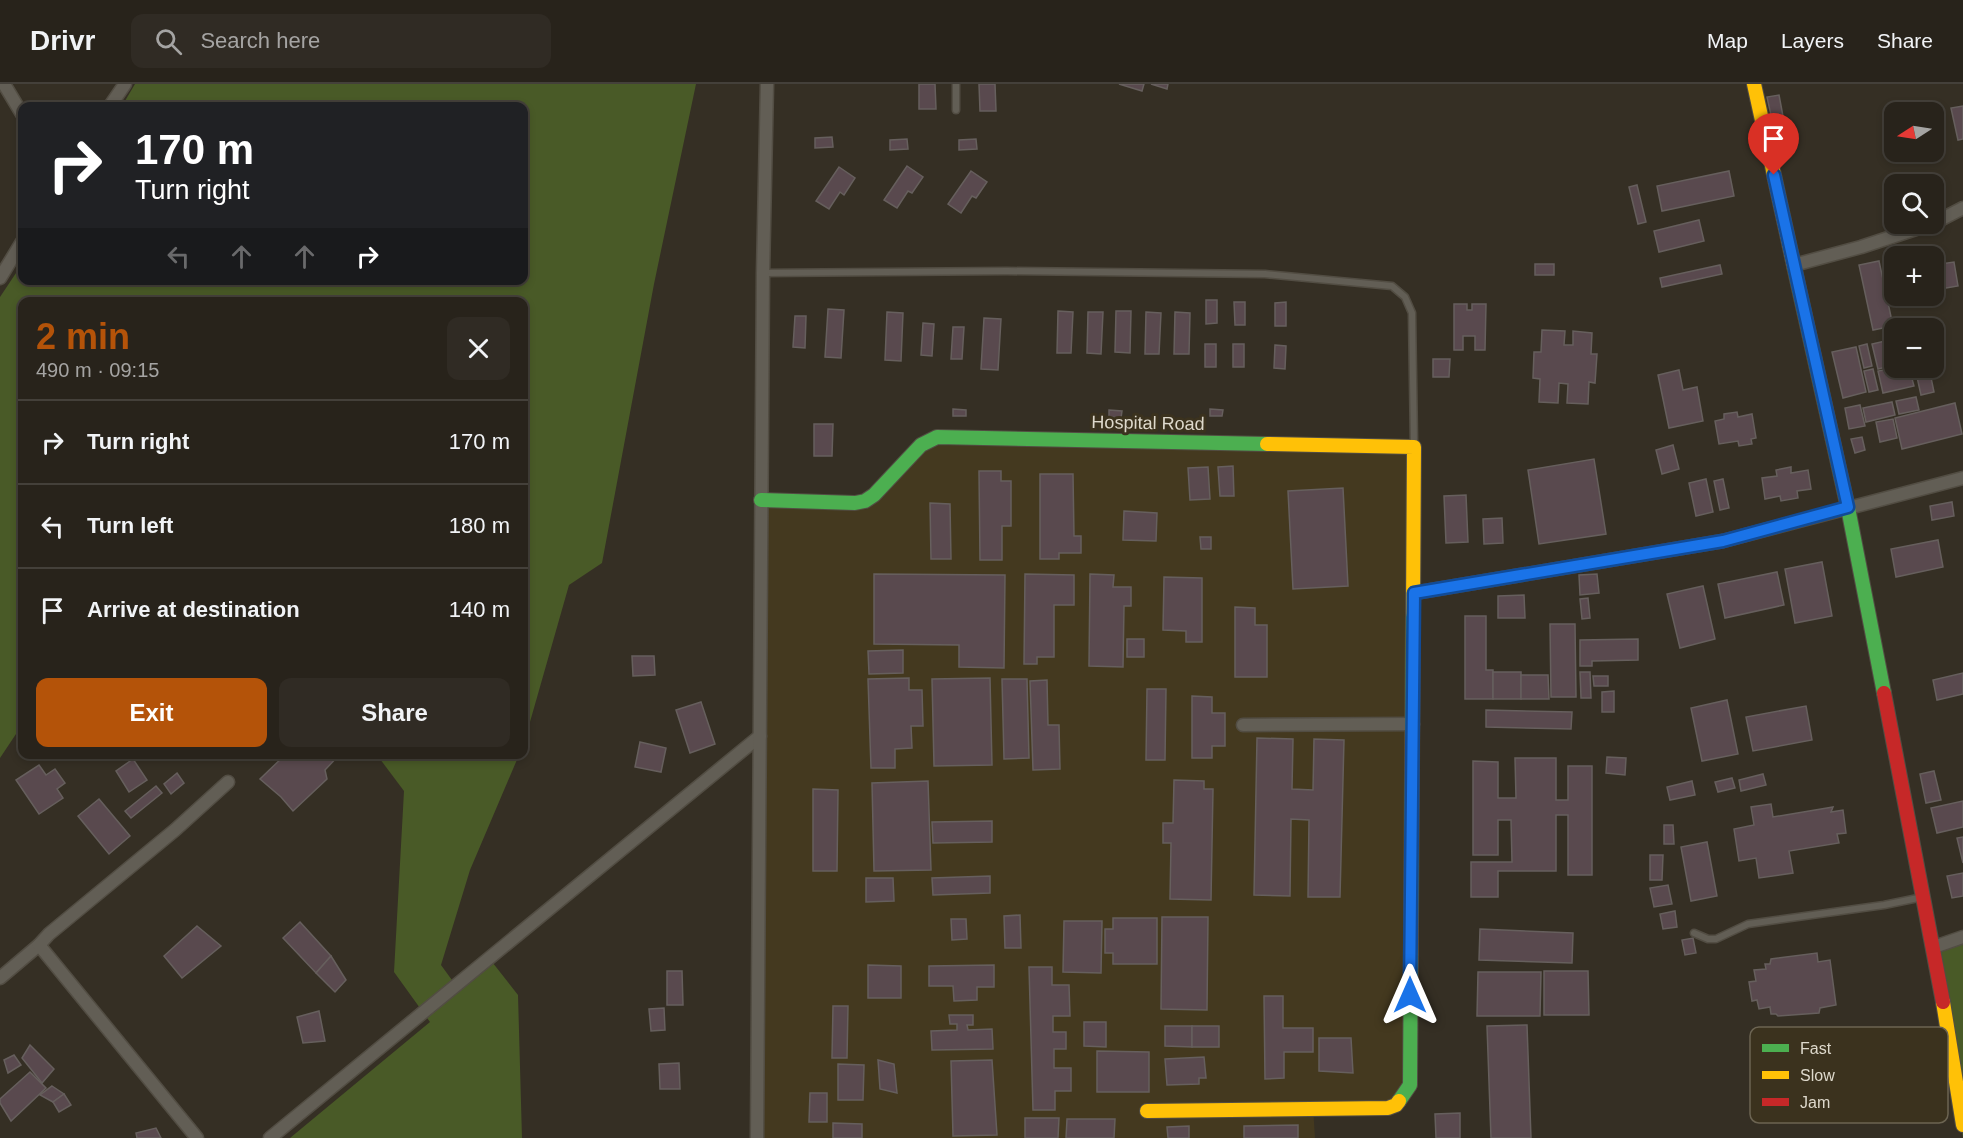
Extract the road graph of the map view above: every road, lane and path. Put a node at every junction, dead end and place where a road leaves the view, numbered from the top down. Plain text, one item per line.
1 (4, 84) edge
2 (125, 84) edge
3 (767, 84) edge
4 (956, 84) edge
5 (1754, 84) edge
6 (113, 102) edge
7 (18, 107) edge
8 (956, 110) dead end
9 (1963, 208) edge
10 (1944, 217) edge
11 (1899, 234) edge
12 (18, 249) edge
13 (1794, 265) junction
14 (764, 273) junction
15 (0, 278) edge
16 (1414, 447) junction
17 (1963, 478) edge
18 (761, 500) junction
19 (1848, 507) junction
20 (1414, 593) junction
21 (1413, 724) junction
22 (1243, 725) dead end
23 (760, 736) junction
24 (228, 782) dead end
25 (1923, 897) junction
26 (1694, 933) dead end
27 (1963, 937) edge
28 (39, 945) junction
29 (1934, 947) junction
30 (0, 978) edge
31 (1947, 1027) edge
32 (1948, 1033) edge
33 (1147, 1111) dead end
34 (1963, 1125) edge
35 (197, 1138) edge
36 (270, 1138) edge
37 (757, 1138) edge

1 - 7 street
2 - 6 street
3 - 14 street
4 - 8 lane
5 - 13 street
9 - 10 street
11 - 13 street
12 - 15 street
13 - 19 street
14 - 16 lane
14 - 18 street
16 - 18 street, Hospital Road
16 - 20 street
17 - 19 street
18 - 23 street
19 - 20 street
19 - 25 street
20 - 21 street
21 - 22 street
21 - 33 street
23 - 36 street
23 - 37 street
24 - 28 street
25 - 26 lane
25 - 29 street
27 - 29 street
28 - 30 street
28 - 35 street
29 - 31 street
32 - 34 street

